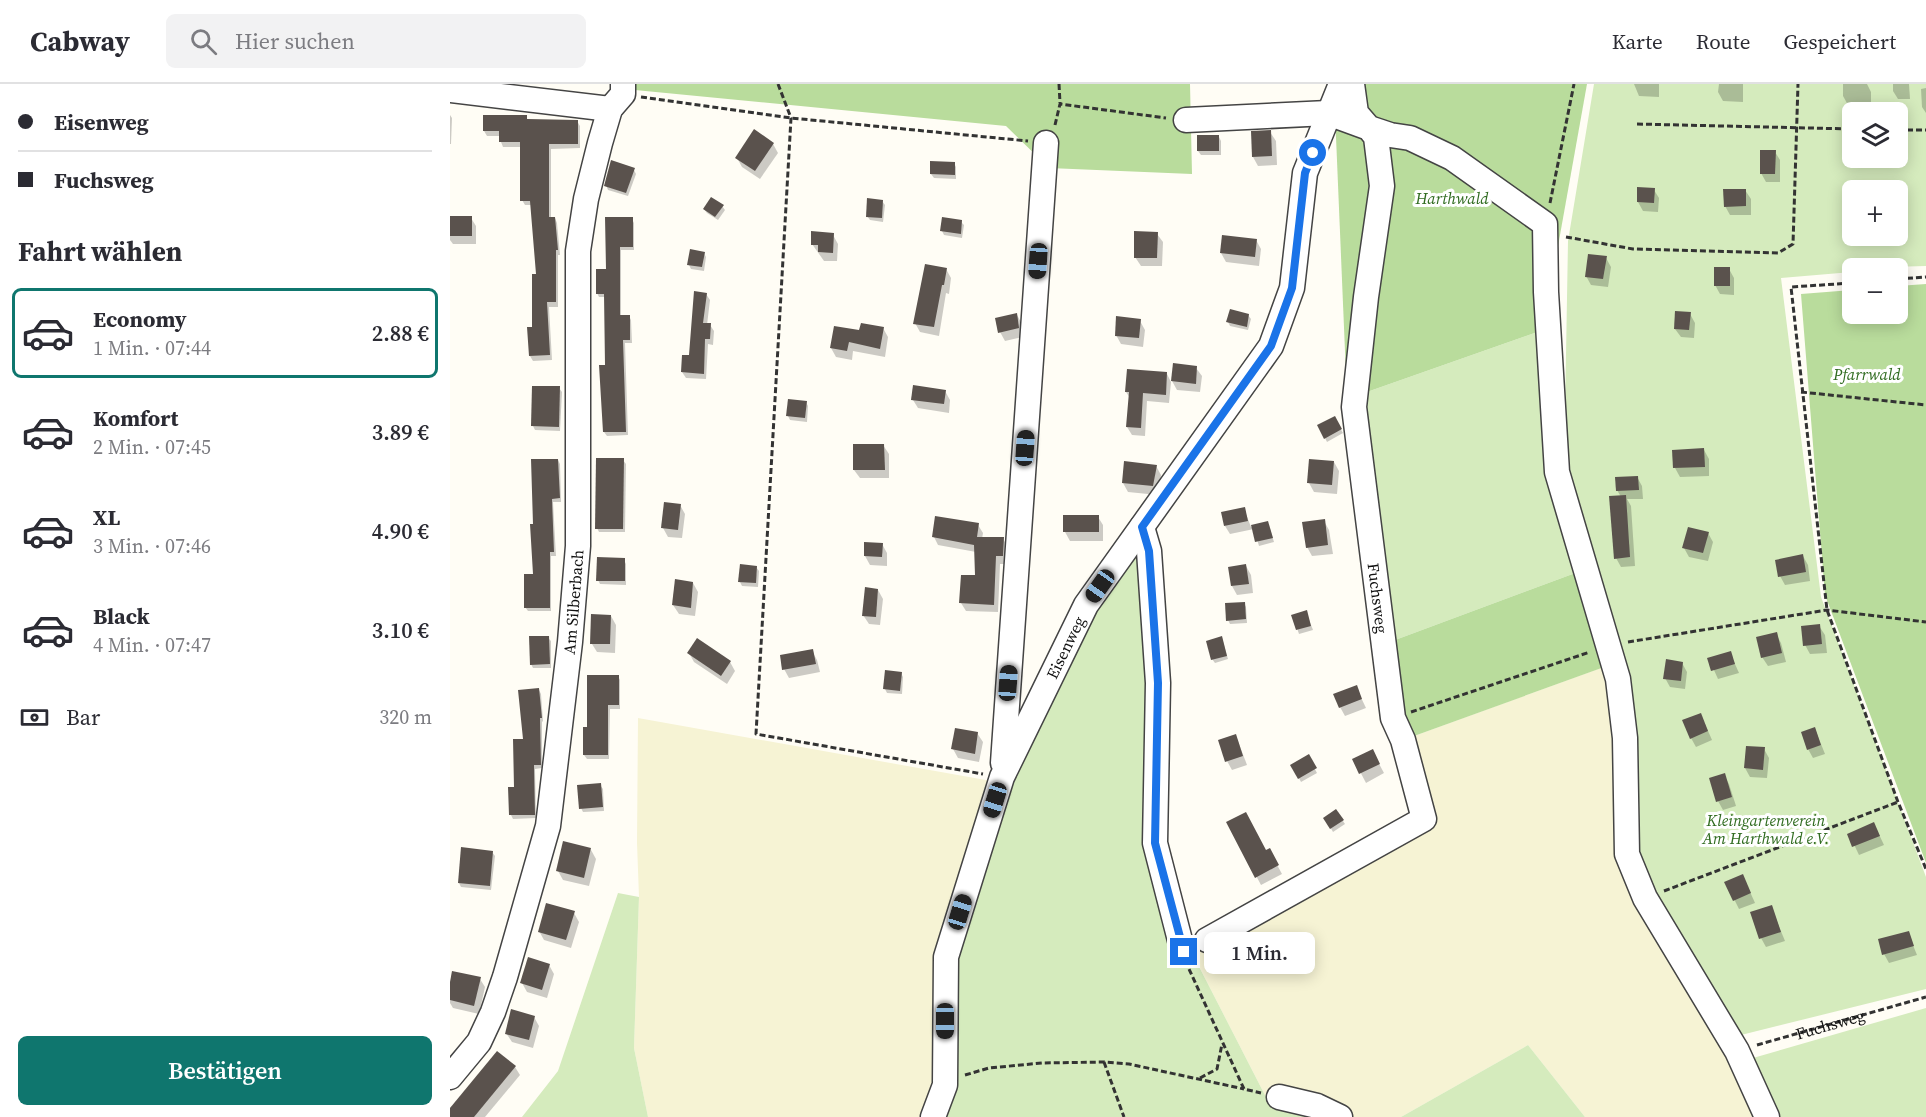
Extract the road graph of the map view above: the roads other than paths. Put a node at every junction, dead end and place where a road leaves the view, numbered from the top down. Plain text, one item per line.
1 (1341, 84) edge
2 (1352, 84) edge
3 (450, 90) edge
4 (619, 96) edge
5 (1328, 113) junction
6 (1186, 120) road end
7 (1369, 128) junction
8 (1046, 143) road end
9 (1142, 527) junction
10 (1002, 777) junction
11 (1206, 940) dead end
12 (1184, 952) road end
13 (450, 1077) edge
14 (1279, 1097) road end
15 (933, 1117) edge
16 (1340, 1117) edge
17 (1767, 1117) edge

1 - 5 street, Eisenweg
2 - 7 street
3 - 4 street
4 - 13 street, Am Silberbach
5 - 6 street
5 - 7 street
5 - 9 street, Eisenweg
7 - 11 street, Fuchsweg
7 - 17 street
8 - 10 street
9 - 10 street, Eisenweg
9 - 12 street
10 - 15 street, Eisenweg
14 - 16 street

